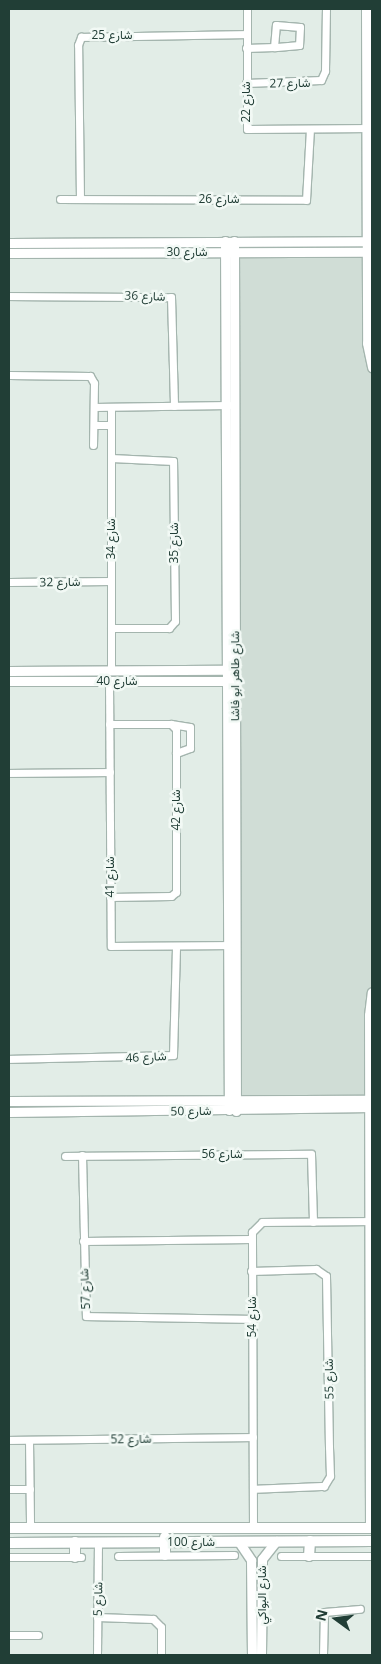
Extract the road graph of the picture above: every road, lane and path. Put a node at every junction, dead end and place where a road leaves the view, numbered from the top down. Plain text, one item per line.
1 (247, 9) edge
2 (326, 9) edge
3 (366, 9) edge
4 (246, 34) junction
5 (274, 47) junction
6 (246, 48) junction
7 (369, 67) edge
8 (246, 83) junction
9 (369, 128) edge
10 (310, 129) junction
11 (60, 199) dead end
12 (80, 199) junction
13 (230, 241) junction
14 (366, 241) junction
15 (9, 243) edge
16 (230, 252) junction
17 (366, 252) junction
18 (9, 253) edge
19 (370, 281) edge
20 (9, 296) edge
21 (372, 368) edge
22 (9, 374) edge
23 (230, 405) junction
24 (174, 406) junction
25 (94, 407) junction
26 (111, 407) junction
27 (94, 425) junction
28 (111, 425) junction
29 (93, 445) dead end
30 (111, 458) junction
31 (111, 581) junction
32 (9, 582) edge
33 (111, 628) junction
34 (111, 670) junction
35 (225, 670) junction
36 (9, 671) edge
37 (9, 681) edge
38 (109, 681) junction
39 (225, 681) junction
40 (109, 724) junction
41 (171, 724) junction
42 (176, 752) junction
43 (9, 772) edge
44 (110, 772) junction
45 (110, 896) junction
46 (231, 945) junction
47 (176, 946) junction
48 (372, 992) edge
49 (9, 1059) edge
50 (9, 1101) edge
51 (233, 1101) junction
52 (371, 1104) edge
53 (233, 1111) junction
54 (9, 1112) edge
55 (82, 1155) junction
56 (65, 1156) dead end
57 (371, 1173) edge
58 (313, 1222) junction
59 (372, 1222) edge
60 (251, 1240) junction
61 (83, 1241) junction
62 (251, 1271) junction
63 (252, 1319) junction
64 (253, 1437) junction
65 (9, 1440) edge
66 (29, 1440) junction
67 (9, 1489) edge
68 (30, 1489) junction
69 (253, 1489) junction
70 (9, 1528) edge
71 (30, 1528) junction
72 (165, 1528) junction
73 (254, 1528) junction
74 (371, 1528) edge
75 (310, 1541) junction
76 (372, 1541) edge
77 (75, 1542) junction
78 (98, 1542) junction
79 (165, 1542) junction
80 (239, 1542) junction
81 (276, 1542) junction
82 (9, 1543) edge
83 (234, 1555) dead end
84 (118, 1556) dead end
85 (165, 1556) junction
86 (281, 1556) dead end
87 (310, 1556) junction
88 (372, 1556) edge
89 (9, 1557) edge
90 (78, 1557) joint
91 (251, 1564) junction
92 (262, 1564) junction
93 (360, 1609) dead end
94 (97, 1617) junction
95 (9, 1635) edge
96 (38, 1635) dead end
97 (97, 1655) edge
98 (161, 1655) edge
99 (252, 1655) edge
100 (261, 1655) edge
101 (323, 1655) edge

1 - 4 street, شارع 22
2 - 8 street, شارع 27
3 - 7 street
4 - 6 street, شارع 22
4 - 12 street, شارع 25
5 - 5 street
5 - 6 street
6 - 8 street, شارع 22
7 - 9 street
8 - 10 street, شارع 22
9 - 10 street, شارع 22
9 - 14 street
10 - 12 street, شارع 26
11 - 12 street, شارع 26
13 - 14 street, شارع 30
13 - 15 street, شارع 30
13 - 16 street, شارع طاهر ابو فاشا
14 - 17 street
16 - 17 street, شارع 30
16 - 18 street, شارع 30
16 - 23 street, شارع طاهر ابو فاشا
17 - 19 street
19 - 21 street
20 - 24 street, شارع 36
22 - 25 street
23 - 24 street
23 - 35 street, شارع طاهر ابو فاشا
23 - 46 street, شارع طاهر ابو فاشا
24 - 26 street
25 - 26 street
25 - 27 street
26 - 28 street, شارع 34
27 - 28 street
27 - 29 street
28 - 30 street, شارع 34
30 - 31 street, شارع 34
30 - 33 street, شارع 35
31 - 32 street, شارع 32
31 - 33 street, شارع 34
33 - 34 street, شارع 34
34 - 35 street, شارع 40
34 - 36 street, شارع 40
35 - 39 street, شارع طاهر ابو فاشا
37 - 38 street, شارع 40
38 - 39 street, شارع 40
38 - 40 street, شارع 41
39 - 46 street, شارع طاهر ابو فاشا
40 - 41 street
40 - 44 street, شارع 41
41 - 42 street, شارع 42
41 - 42 street
42 - 45 street, شارع 42
43 - 44 street
44 - 45 street, شارع 41
45 - 47 street, شارع 41
46 - 47 street, شارع 41
46 - 51 street, شارع طاهر ابو فاشا
47 - 49 street, شارع 46
48 - 52 street
50 - 51 street, شارع 50
51 - 52 street, شارع 50
51 - 53 street, شارع طاهر ابو فاشا
52 - 53 street, شارع 50
52 - 57 street
53 - 54 street, شارع 50
55 - 56 street, شارع 56
55 - 58 street, شارع 56
55 - 61 street, شارع 57
57 - 59 street
58 - 59 street
58 - 60 street
59 - 74 street
60 - 61 street
60 - 62 street, شارع 54
61 - 63 street, شارع 57
62 - 63 street, شارع 54
62 - 69 street, شارع 55
63 - 64 street, شارع 54
64 - 66 street, شارع 52
64 - 69 street, شارع 54
65 - 66 street, شارع 52
66 - 68 street
67 - 68 street
68 - 71 street
69 - 73 street, شارع 54
70 - 71 main road, شارع 100
71 - 72 main road, شارع 100
72 - 73 main road, شارع 100
72 - 79 main road
73 - 74 main road, شارع 100
75 - 76 main road, شارع 100
75 - 81 main road, شارع 100
75 - 87 main road
77 - 78 main road, شارع 100
77 - 82 main road, شارع 100
77 - 90 main road
78 - 79 main road, شارع 100
78 - 94 street, شارع 5
79 - 80 main road, شارع 100
79 - 85 main road
80 - 81 main road, شارع 100
80 - 91 street, شارع البواكي
81 - 92 street, شارع البواكي
83 - 85 street
84 - 85 street
86 - 87 street
87 - 88 street
89 - 90 street
91 - 92 street
91 - 99 street, شارع البواكي
92 - 100 street, شارع البواكي
93 - 101 street
94 - 97 street, شارع 5
94 - 98 street
95 - 96 street

